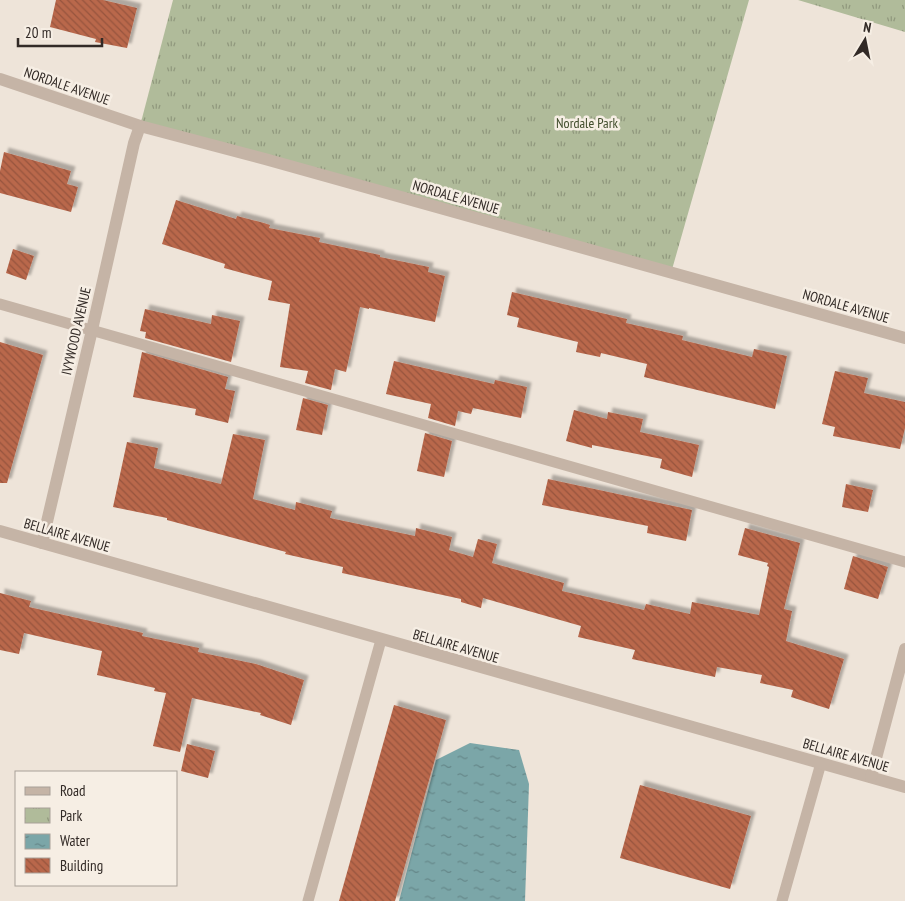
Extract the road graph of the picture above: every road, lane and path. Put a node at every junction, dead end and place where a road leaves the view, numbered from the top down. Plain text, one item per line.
1 (0, 79) edge
2 (140, 126) junction
3 (0, 304) edge
4 (92, 330) junction
5 (905, 338) edge
6 (0, 531) edge
7 (42, 543) junction
8 (905, 562) edge
9 (381, 640) junction
10 (905, 649) edge
11 (821, 763) junction
12 (871, 777) junction
13 (905, 787) edge
14 (308, 901) edge
15 (782, 901) edge

1 - 2 street, NORDALE AVENUE
2 - 4 street, IVYWOOD AVENUE
2 - 5 street, NORDALE AVENUE
3 - 4 lane
4 - 7 street, IVYWOOD AVENUE
4 - 8 lane
6 - 7 street, BELLAIRE AVENUE
7 - 9 street, BELLAIRE AVENUE
9 - 11 street, BELLAIRE AVENUE
9 - 14 lane
10 - 12 street
11 - 12 street, BELLAIRE AVENUE
11 - 15 lane
12 - 13 street, BELLAIRE AVENUE

